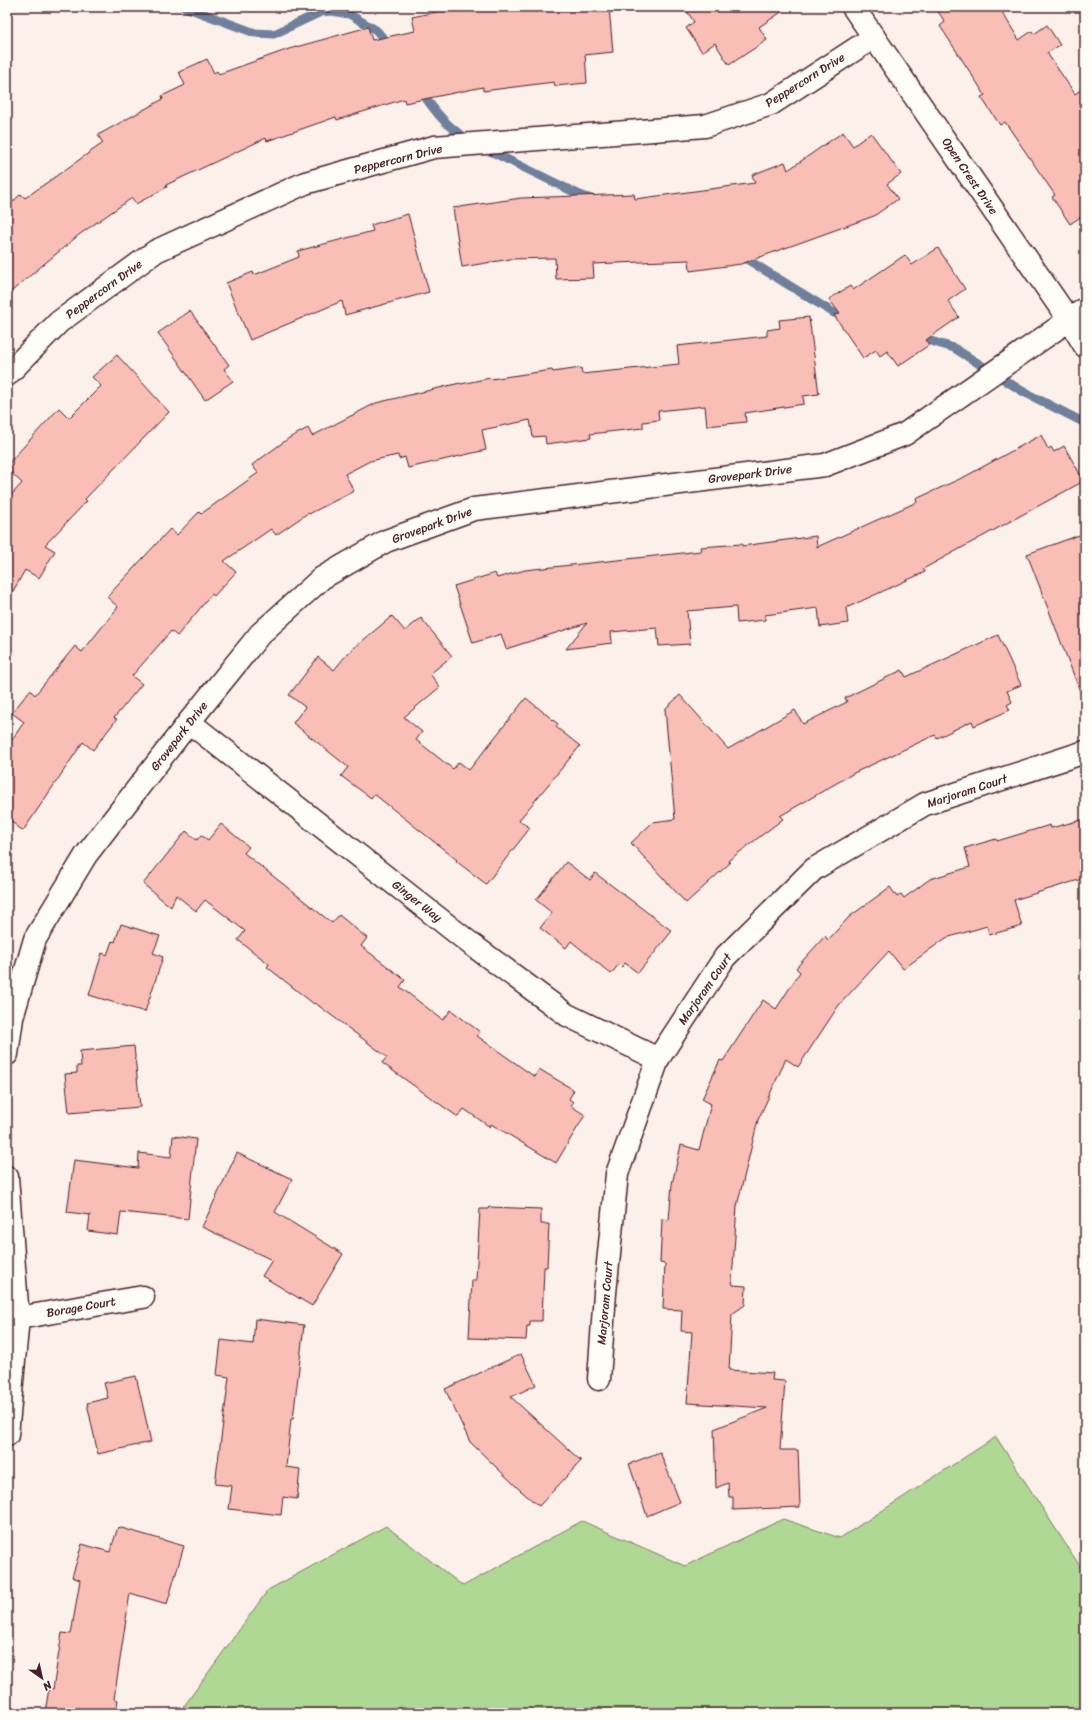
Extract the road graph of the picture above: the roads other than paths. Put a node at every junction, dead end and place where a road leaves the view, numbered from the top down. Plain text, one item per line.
1 (853, 7) edge
2 (874, 37) junction
3 (1077, 314) edge
4 (1085, 346) edge
5 (7, 375) edge
6 (189, 722) junction
7 (1085, 752) edge
8 (7, 1054) edge
9 (658, 1059) junction
10 (7, 1177) edge
11 (143, 1296) dead end
12 (18, 1318) junction
13 (599, 1379) dead end
14 (7, 1435) edge

1 - 2 street, Open Crest Drive
2 - 3 street, Open Crest Drive
2 - 5 street, Peppercorn Drive
3 - 4 street, Open Crest Drive
3 - 6 street, Grovepark Drive
6 - 8 street, Grovepark Drive
6 - 9 street, Ginger Way
7 - 9 street, Marjoram Court
9 - 13 street, Marjoram Court
10 - 12 street
11 - 12 street, Borage Court
12 - 14 street

